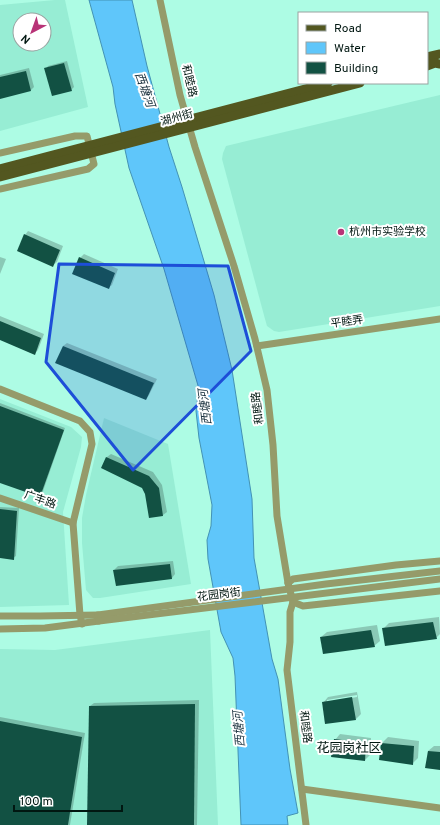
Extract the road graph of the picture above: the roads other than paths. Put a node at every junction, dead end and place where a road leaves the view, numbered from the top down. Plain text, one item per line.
1 (160, 0) edge
2 (440, 54) edge
3 (428, 58) edge
4 (440, 64) edge
5 (428, 66) edge
6 (324, 84) edge
7 (356, 84) edge
8 (0, 153) edge
9 (0, 169) edge
10 (0, 177) edge
11 (0, 189) edge
12 (440, 319) edge
13 (257, 346) junction
14 (0, 389) edge
15 (0, 498) edge
16 (73, 523) junction
17 (440, 561) edge
18 (440, 571) edge
19 (440, 579) edge
20 (288, 584) junction
21 (440, 591) edge
22 (293, 602) junction
23 (80, 615) junction
24 (0, 616) edge
25 (99, 618) junction
26 (82, 624) junction
27 (0, 629) edge
28 (302, 789) junction
29 (440, 808) edge
30 (306, 825) edge

1 - 13 street, 和睦路
2 - 3 main road
4 - 5 main road
6 - 9 main road, 湖州街, bridge
7 - 10 main road, 湖州街, bridge
8 - 11 street
12 - 13 street, 平睦弄
13 - 20 street, 和睦路
14 - 16 street
15 - 16 street, 广丰路
16 - 23 street
17 - 20 street
18 - 25 street, 花园岗街, bridge
19 - 25 street, 花园岗街, bridge
20 - 22 street, 和睦路
21 - 22 street
22 - 28 street, 和睦路
23 - 24 street, 花园岗街
23 - 25 street, 花园岗街
23 - 26 street
25 - 26 street, 花园岗街
26 - 27 street, 花园岗街
28 - 29 street
28 - 30 street, 和睦路

